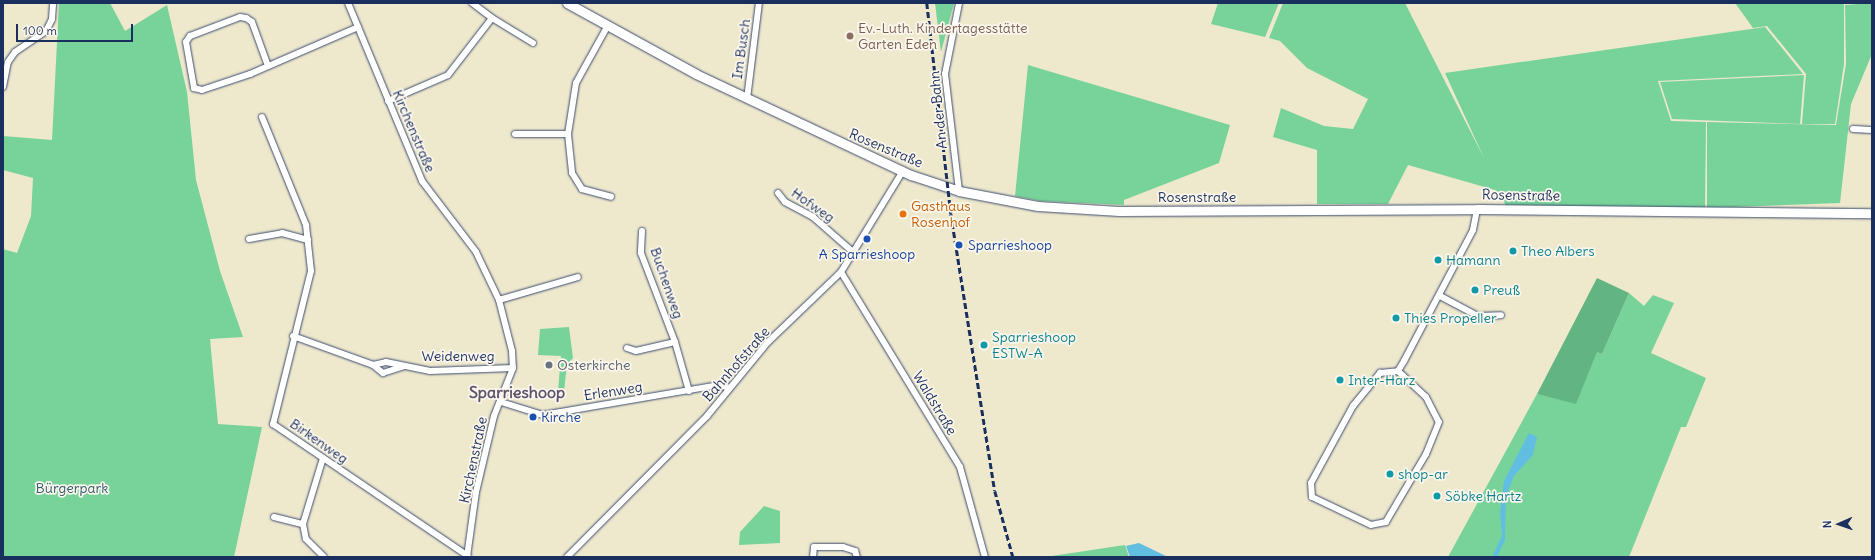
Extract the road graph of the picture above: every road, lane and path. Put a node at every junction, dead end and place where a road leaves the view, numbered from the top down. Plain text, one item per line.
1 (53, 3) edge
2 (348, 3) edge
3 (472, 3) edge
4 (567, 3) edge
5 (760, 3) edge
6 (959, 3) edge
7 (492, 18) junction
8 (358, 27) junction
9 (607, 27) junction
10 (533, 43) dead end
11 (268, 66) junction
12 (3, 87) edge
13 (746, 99) junction
14 (388, 101) junction
15 (262, 117) dead end
16 (1852, 129) dead end
17 (1872, 130) edge
18 (515, 134) dead end
19 (568, 134) junction
20 (903, 171) junction
21 (959, 191) junction
22 (778, 193) dead end
23 (611, 197) dead end
24 (1477, 208) junction
25 (1872, 212) edge
26 (642, 231) dead end
27 (249, 239) dead end
28 (308, 240) junction
29 (854, 253) junction
30 (841, 272) junction
31 (578, 277) dead end
32 (1440, 296) junction
33 (499, 300) junction
34 (1501, 315) dead end
35 (293, 336) junction
36 (675, 342) junction
37 (627, 348) dead end
38 (373, 365) junction
39 (404, 366) junction
40 (513, 368) junction
41 (1398, 371) junction
42 (730, 388) junction
43 (689, 391) junction
44 (501, 402) junction
45 (322, 458) junction
46 (274, 517) dead end
47 (303, 524) junction
48 (468, 556) edge
49 (324, 557) edge
50 (567, 557) edge
51 (813, 557) edge
52 (857, 557) edge
53 (986, 557) edge

1 - 12 street
2 - 8 street, Kirchenstraße
3 - 7 street
4 - 9 main road, Rosenstraße
5 - 13 street, Im Busch
6 - 21 street, An der Bahn
7 - 10 street
7 - 14 street
8 - 11 street
8 - 14 street, Kirchenstraße
9 - 13 main road, Rosenstraße
9 - 19 street
11 - 11 street
13 - 20 main road, Rosenstraße
14 - 33 street, Kirchenstraße
15 - 28 street, Birkenweg
16 - 17 street
18 - 19 street
19 - 23 street
20 - 21 main road, Rosenstraße
20 - 29 street, Bahnhofstraße
21 - 24 main road, Rosenstraße
22 - 29 street, Hofweg
24 - 25 main road, Rosenstraße
24 - 32 street
26 - 36 street, Buchenweg
27 - 28 street
28 - 35 street, Birkenweg
29 - 30 street, Bahnhofstraße
30 - 42 street, Bahnhofstraße
30 - 53 street, Waldstraße
31 - 33 street
32 - 34 street
32 - 41 street
33 - 40 street, Kirchenstraße
35 - 38 street, Weidenweg
35 - 45 street, Birkenweg
36 - 37 street
36 - 43 street, Buchenweg
38 - 39 street, Weidenweg
38 - 39 street, Weidenweg
39 - 40 street, Weidenweg
40 - 44 street, Kirchenstraße
41 - 41 street
42 - 43 street, Erlenweg
42 - 50 street, Bahnhofstraße
43 - 44 street, Erlenweg
44 - 48 street, Kirchenstraße
45 - 47 street
45 - 48 street, Birkenweg
46 - 47 street
47 - 49 street
51 - 52 street

